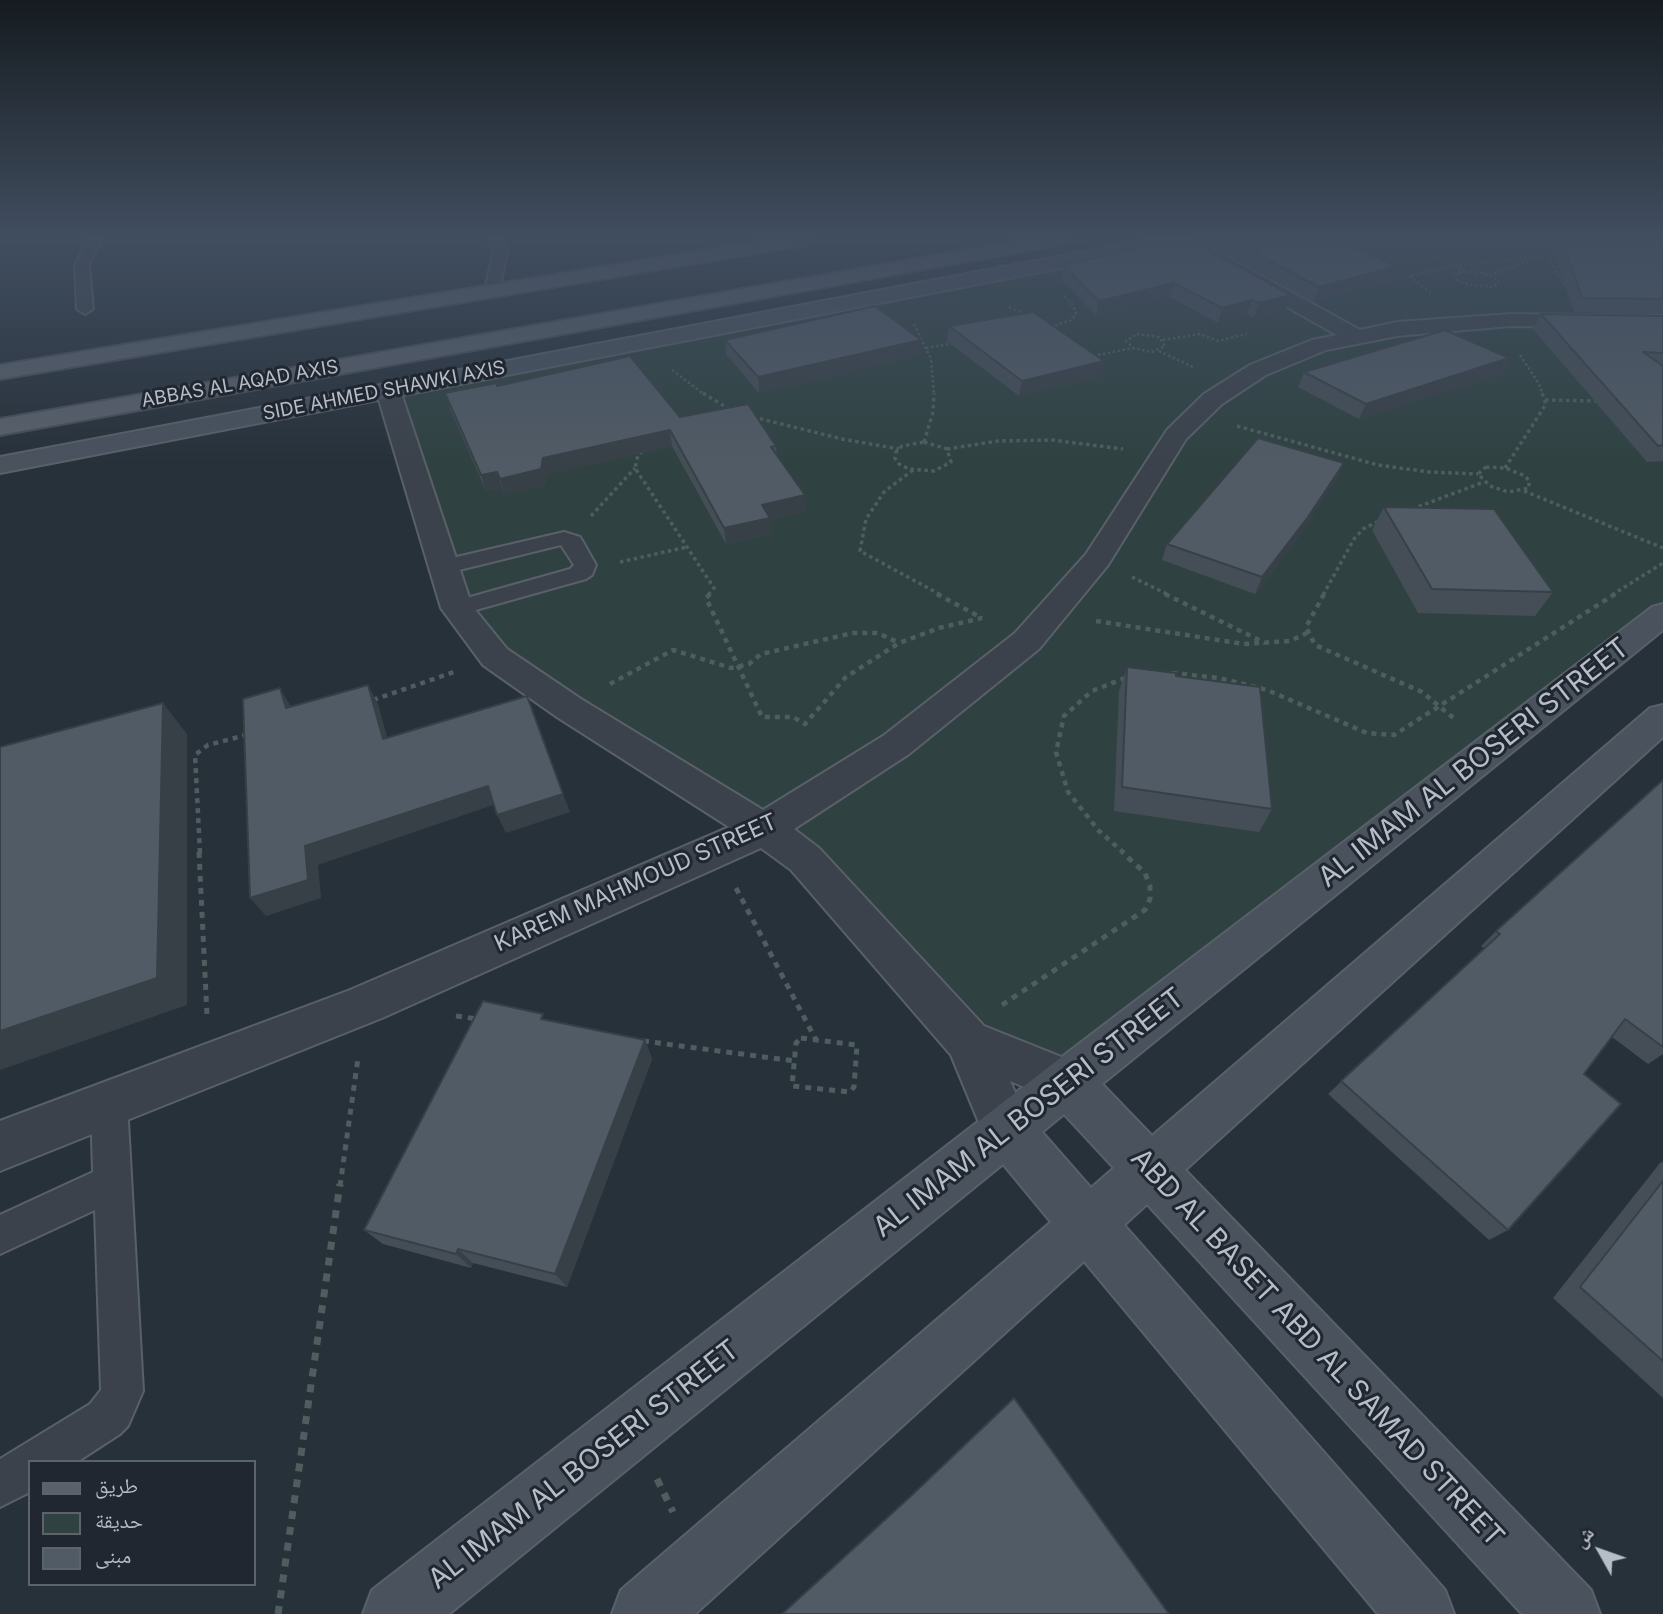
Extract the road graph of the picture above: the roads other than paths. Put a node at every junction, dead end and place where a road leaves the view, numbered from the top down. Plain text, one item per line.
1 (350, 314) edge
2 (633, 314) edge
3 (780, 314) edge
4 (1317, 314) edge
5 (1649, 321) edge
6 (1355, 336) junction
7 (72, 360) junction
8 (0, 372) edge
9 (388, 390) junction
10 (58, 416) junction
11 (0, 427) edge
12 (0, 465) edge
13 (443, 567) junction
14 (457, 608) junction
15 (1663, 614) edge
16 (1663, 717) edge
17 (764, 830) junction
18 (965, 1036) junction
19 (1067, 1082) junction
20 (109, 1103) junction
21 (1007, 1130) junction
22 (0, 1146) edge
23 (1149, 1168) junction
24 (113, 1182) junction
25 (1087, 1223) junction
26 (0, 1235) edge
27 (39, 1460) edge
28 (28, 1467) edge
29 (0, 1484) edge
30 (396, 1614) edge
31 (645, 1614) edge
32 (1421, 1614) edge
33 (1566, 1614) edge

1 - 7 main road
2 - 10 main road, ABBAS AL AQAD AXIS
3 - 9 street, SIDE AHMED SHAWKI AXIS
4 - 6 street
5 - 6 street, KAREM MAHMOUD STREET
6 - 17 street, KAREM MAHMOUD STREET
7 - 8 main road
7 - 10 main road
9 - 12 street, SIDE AHMED SHAWKI AXIS
9 - 13 street
10 - 11 main road, ABBAS AL AQAD AXIS
13 - 14 street
13 - 14 lane
14 - 17 street
15 - 19 street, AL IMAM AL BOSERI STREET
16 - 23 street
17 - 18 street
17 - 20 street, KAREM MAHMOUD STREET
18 - 19 street
18 - 21 street
19 - 21 street, AL IMAM AL BOSERI STREET
19 - 23 street, ABD AL BASET ABD AL SAMAD STREET
20 - 22 street, KAREM MAHMOUD STREET
20 - 24 lane
21 - 25 street
21 - 30 street, AL IMAM AL BOSERI STREET
23 - 25 street
23 - 33 street, ABD AL BASET ABD AL SAMAD STREET
24 - 26 lane
24 - 27 lane
25 - 31 street
25 - 32 street
28 - 29 lane

